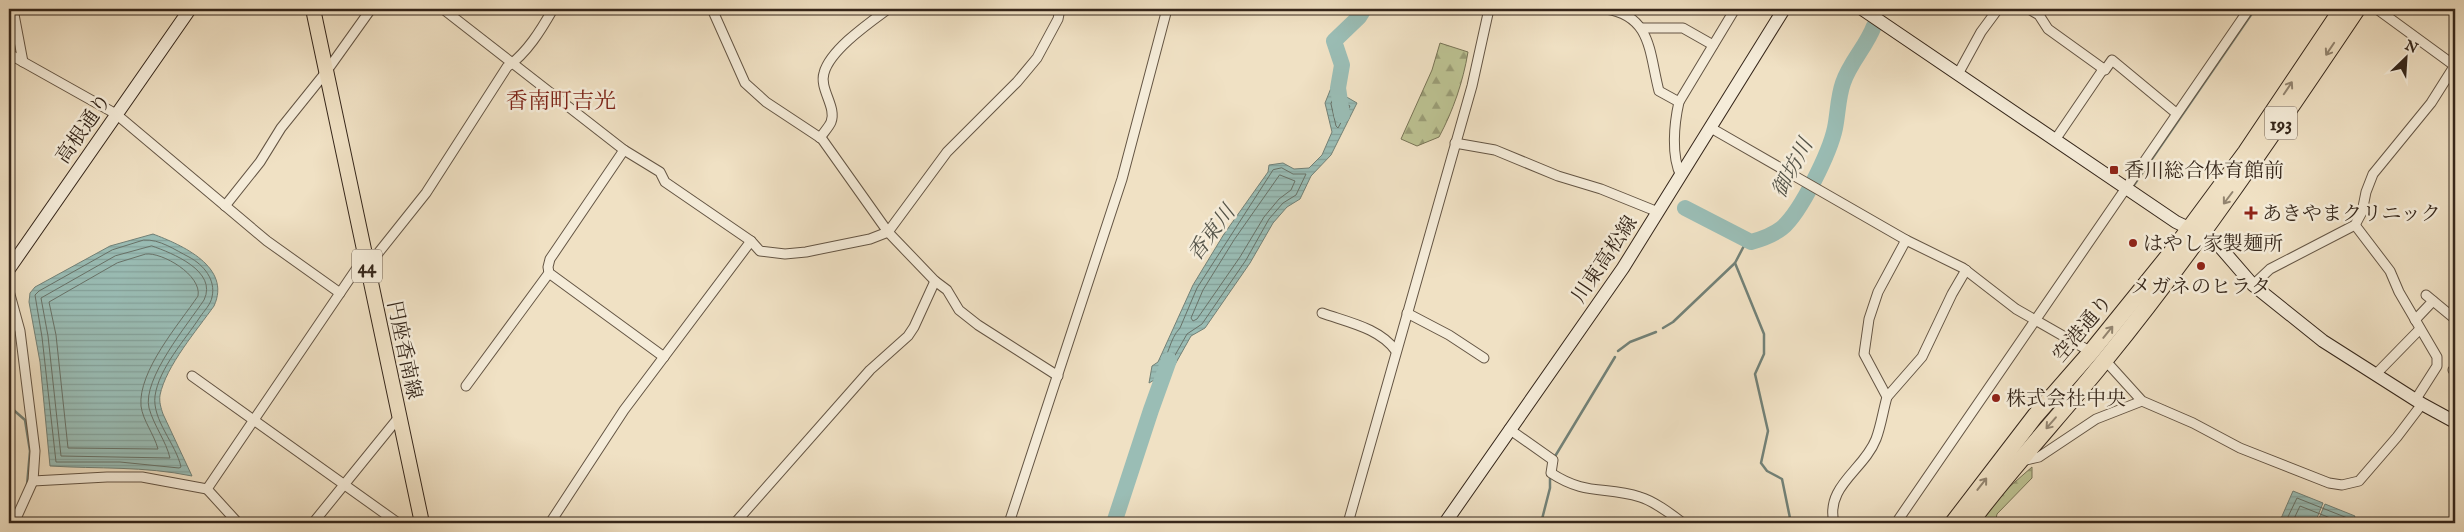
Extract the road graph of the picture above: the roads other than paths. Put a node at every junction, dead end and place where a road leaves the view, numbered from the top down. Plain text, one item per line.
1 (13, 9) edge
2 (190, 9) edge
3 (313, 9) edge
4 (371, 9) edge
5 (443, 9) edge
6 (552, 9) edge
7 (712, 9) edge
8 (888, 9) edge
9 (1060, 9) edge
10 (1167, 9) edge
11 (1489, 9) edge
12 (1606, 9) edge
13 (1735, 9) edge
14 (1784, 9) edge
15 (1862, 9) edge
16 (1998, 9) edge
17 (2029, 9) edge
18 (2249, 9) edge
19 (2342, 9) edge
20 (2356, 9) edge
21 (2377, 9) edge
22 (2042, 12) edge
23 (1642, 28) junction
24 (1714, 45) junction
25 (9, 54) edge
26 (23, 62) junction
27 (512, 64) junction
28 (2455, 66) edge
29 (2104, 68) junction
30 (326, 72) junction
31 (1958, 74) junction
32 (1679, 102) junction
33 (2176, 113) junction
34 (116, 114) junction
35 (1711, 128) junction
36 (820, 138) junction
37 (2055, 140) junction
38 (1455, 143) junction
39 (624, 150) junction
40 (1681, 176) junction
41 (2126, 188) junction
42 (225, 206) junction
43 (1658, 212) junction
44 (2355, 225) junction
45 (2195, 231) junction
46 (888, 232) junction
47 (1906, 240) junction
48 (751, 241) junction
49 (366, 262) junction
50 (9, 269) edge
51 (1966, 270) junction
52 (549, 273) junction
53 (934, 281) junction
54 (2253, 285) junction
55 (9, 291) edge
56 (340, 293) junction
57 (1322, 313) dead end
58 (1407, 313) junction
59 (2455, 319) edge
60 (2034, 320) junction
61 (2415, 320) junction
62 (2420, 329) junction
63 (1396, 351) junction
64 (2098, 356) junction
65 (664, 357) junction
66 (1484, 358) dead end
67 (2376, 374) junction
68 (192, 376) dead end
69 (1058, 376) junction
70 (466, 386) dead end
71 (1887, 397) junction
72 (2142, 401) junction
73 (2419, 402) junction
74 (400, 417) junction
75 (253, 420) junction
76 (2455, 422) edge
77 (1509, 429) junction
78 (2017, 463) junction
79 (33, 481) junction
80 (344, 485) junction
81 (207, 489) junction
82 (14, 523) edge
83 (238, 523) edge
84 (313, 523) edge
85 (398, 523) edge
86 (422, 523) edge
87 (550, 523) edge
88 (734, 523) edge
89 (1009, 523) edge
90 (1348, 523) edge
91 (1444, 523) edge
92 (1683, 523) edge
93 (1834, 523) edge
94 (1896, 523) edge
95 (1953, 523) edge
96 (1970, 523) edge

1 - 26 street
2 - 34 street, 高根通り
3 - 30 main road, 円座香南線 / 44
4 - 30 street
5 - 27 street
6 - 27 street
7 - 36 street
8 - 36 street
9 - 46 street
10 - 69 street
11 - 38 street
12 - 23 street
13 - 24 street
14 - 35 street, 川東高松線
15 - 31 street
16 - 31 street
17 - 22 street
18 - 33 street
45 -> 19 highway, 空港通り / 193
20 -> 45 highway, 空港通り / 193
21 - 28 street
22 - 29 street
23 - 24 street
23 - 32 street
24 - 32 street
25 - 26 street
26 - 34 street
27 - 39 street
27 - 49 street
28 - 44 street
29 - 33 street
29 - 37 street
30 - 42 street
30 - 49 main road, 円座香南線 / 44
31 - 37 street
32 - 40 street
33 - 41 street
34 - 42 street
34 - 50 street, 高根通り
35 - 40 street, 川東高松線
35 - 47 street
36 - 46 street
37 - 41 street
38 - 43 street
38 - 58 street
39 - 48 street
39 - 52 street
40 - 43 street, 川東高松線
41 - 45 street
41 - 60 street
42 - 56 street
43 - 77 street, 川東高松線
44 - 54 street
44 - 61 street
45 - 54 street
45 - 64 highway, 空港通り / 193
46 - 48 street
46 - 53 street
47 - 51 street
47 - 71 street
48 - 65 street
49 - 56 street
49 - 74 main road, 円座香南線 / 44
51 - 60 street
51 - 71 street
52 - 65 street
52 - 70 street
53 - 69 street
53 - 88 street
54 - 67 street
55 - 79 street
56 - 75 street
57 - 63 street
58 - 63 street
58 - 66 street
59 - 61 street
60 - 64 street
60 - 94 street
61 - 62 street
62 - 67 street
62 - 73 street
63 - 90 street
64 - 72 street
64 -> 78 highway, 空港通り / 193
95 -> 64 highway, 空港通り / 193
65 - 87 street
67 - 73 street
68 - 75 street
69 - 89 street
71 - 93 street
72 - 73 street
72 - 78 street
73 - 76 street
74 - 80 street
74 - 86 main road, 円座香南線 / 44
75 - 80 street
75 - 81 street
77 - 91 street, 川東高松線
77 - 92 street
78 - 96 highway, 空港通り / 193
79 - 81 street
79 - 82 street
80 - 84 street
80 - 85 street
81 - 83 street

